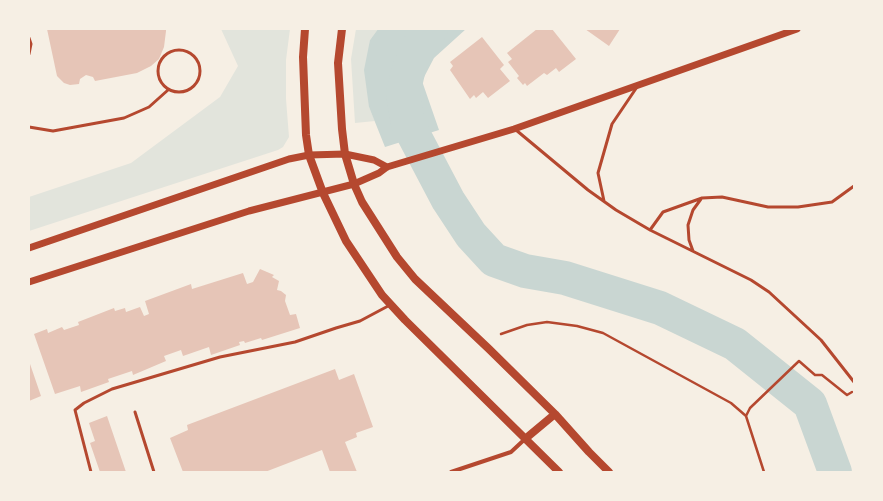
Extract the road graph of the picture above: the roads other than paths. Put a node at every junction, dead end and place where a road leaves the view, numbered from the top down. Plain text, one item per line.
1 (305, 29) edge
2 (342, 29) edge
3 (797, 29) edge
4 (29, 38) edge
5 (29, 54) edge
6 (639, 85) junction
7 (168, 90) junction
8 (29, 127) edge
9 (514, 129) junction
10 (345, 154) junction
11 (309, 155) junction
12 (387, 167) junction
13 (354, 184) junction
14 (854, 186) edge
15 (323, 193) junction
16 (701, 198) junction
17 (604, 201) junction
18 (650, 230) junction
19 (29, 248) edge
20 (693, 251) junction
21 (29, 282) edge
22 (391, 305) junction
23 (854, 382) edge
24 (135, 412) dead end
25 (555, 414) junction
26 (525, 439) junction
27 (91, 472) edge
28 (154, 472) edge
29 (451, 472) edge
30 (559, 472) edge
31 (609, 472) edge

1 - 11 main road
2 - 10 main road
3 - 6 street
4 - 5 lane
6 - 9 street
6 - 17 lane
7 - 7 lane
7 - 8 lane
9 - 12 street
9 - 17 lane
10 - 11 street
10 - 12 street
10 - 13 main road
11 - 15 main road
11 - 19 street
12 - 13 street
13 - 15 street
13 - 25 main road
14 - 16 lane
15 - 21 street
15 - 22 main road
16 - 18 lane
16 - 20 lane
17 - 18 lane
18 - 20 lane
20 - 23 lane
22 - 26 main road
22 - 27 lane
24 - 28 lane
25 - 26 main road
25 - 31 main road
26 - 29 street
26 - 30 main road

